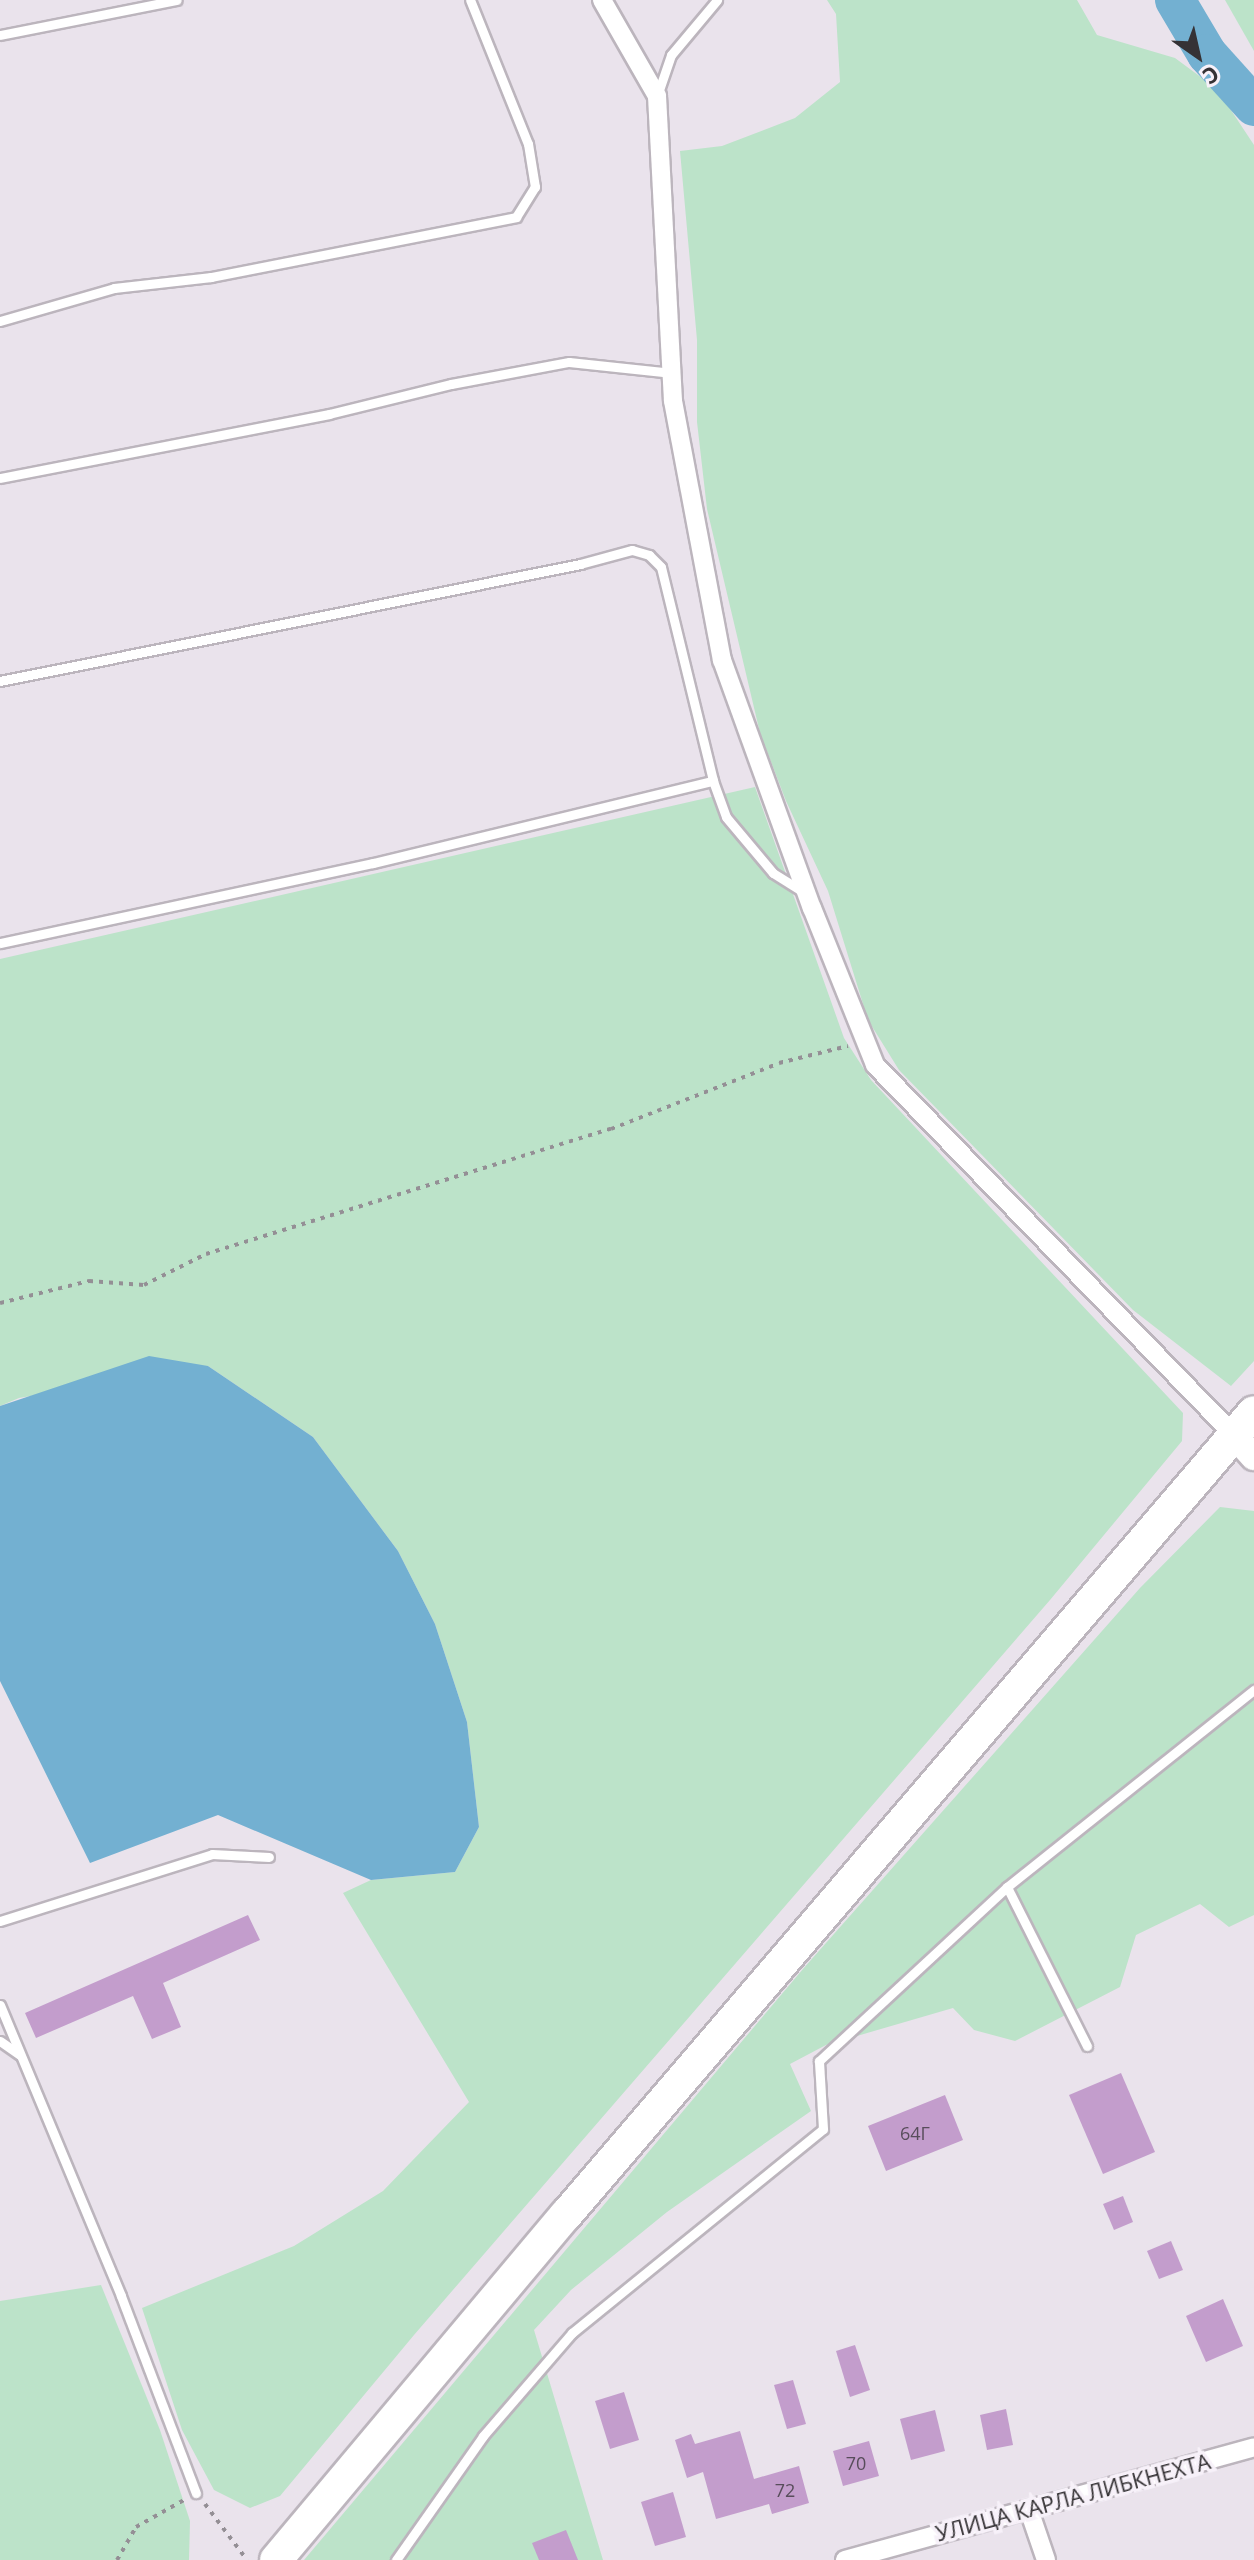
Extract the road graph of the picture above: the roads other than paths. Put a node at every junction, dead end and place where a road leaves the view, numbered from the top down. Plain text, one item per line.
1 (177, 0) edge
2 (470, 0) edge
3 (602, 0) edge
4 (717, 0) edge
5 (0, 35) edge
6 (657, 96) junction
7 (0, 321) edge
8 (672, 373) junction
9 (0, 478) edge
10 (0, 681) edge
11 (713, 781) junction
12 (808, 895) junction
13 (0, 943) edge
14 (1247, 1434) edge
15 (1254, 1690) edge
16 (269, 1857) dead end
17 (1007, 1887) junction
18 (0, 1921) edge
19 (0, 2005) edge
20 (0, 2041) edge
21 (1087, 2046) dead end
22 (20, 2055) junction
23 (1254, 2447) edge
24 (196, 2493) road end
25 (1029, 2510) junction
26 (276, 2560) edge
27 (396, 2560) edge
28 (845, 2560) edge
29 (1046, 2560) edge

1 - 5 lane
2 - 7 lane
3 - 6 street
4 - 6 lane
6 - 8 street
8 - 9 lane
8 - 12 street
10 - 11 lane
11 - 12 lane
11 - 13 lane
12 - 14 street
14 - 26 highway
15 - 17 lane
16 - 18 lane
17 - 21 lane
17 - 27 lane
19 - 22 lane
20 - 22 lane
22 - 24 lane
23 - 25 street, УЛИЦА КАРЛА ЛИБКНЕХТА
25 - 28 street, УЛИЦА КАРЛА ЛИБКНЕХТА
25 - 29 street

